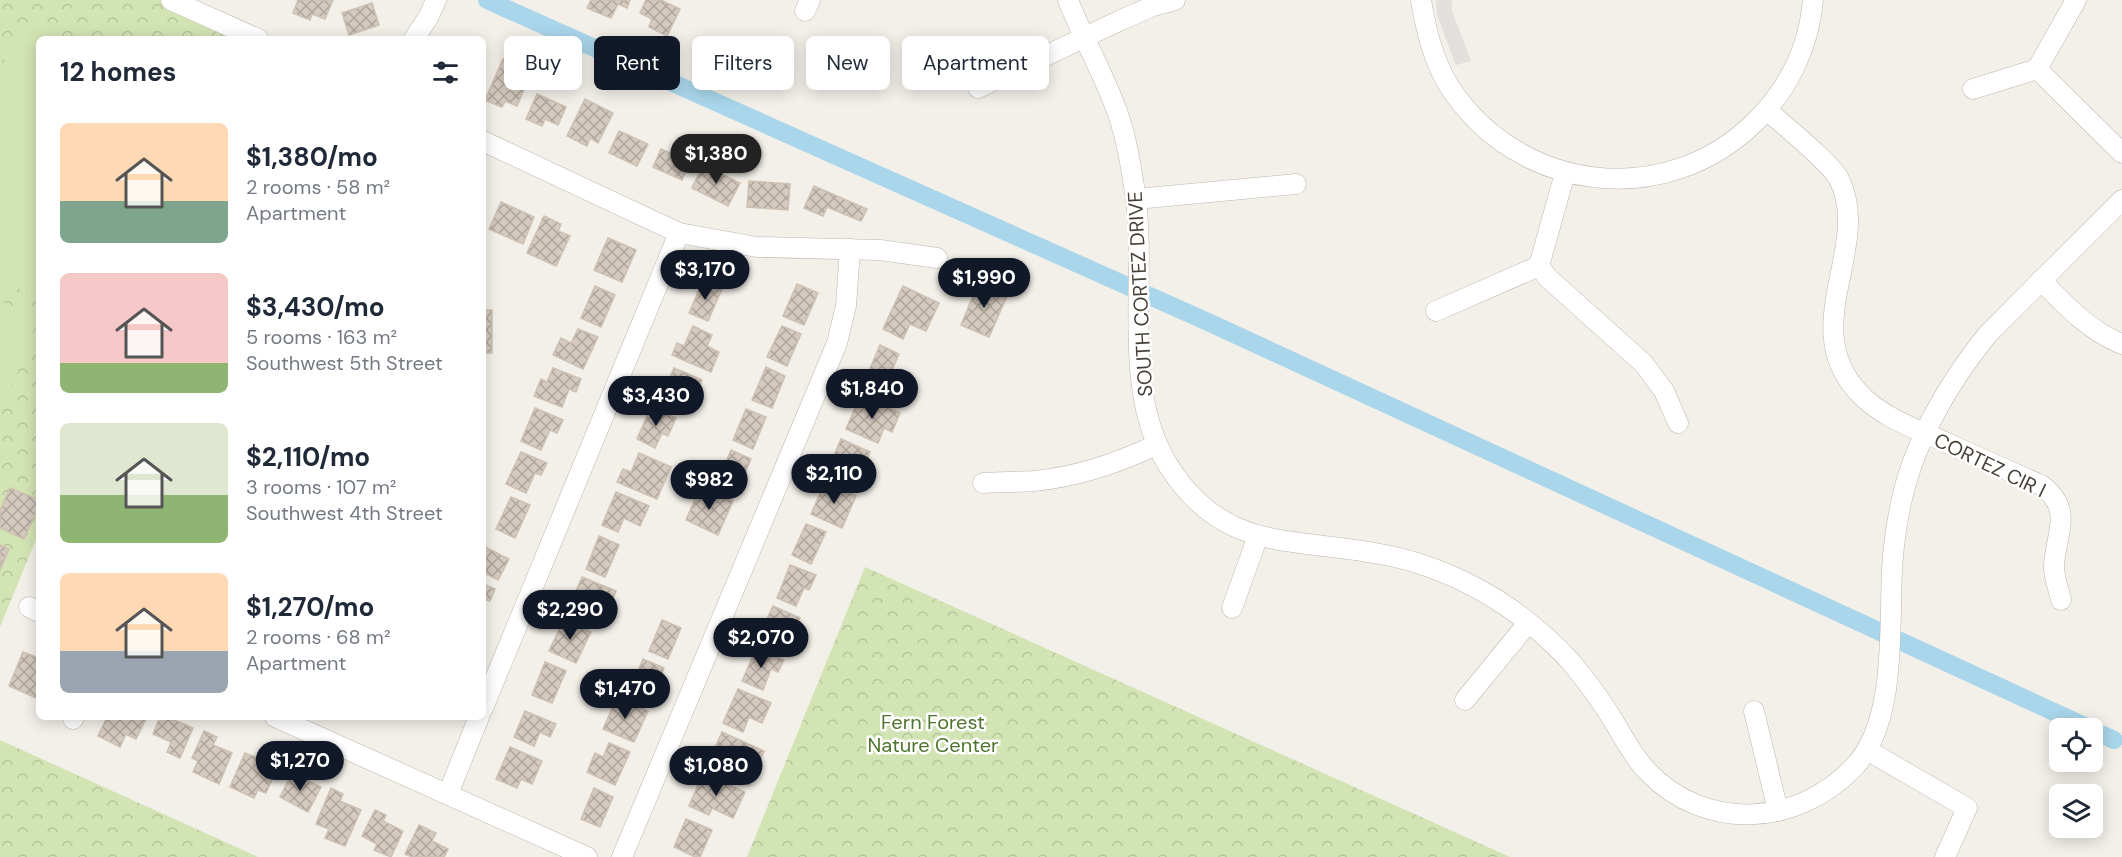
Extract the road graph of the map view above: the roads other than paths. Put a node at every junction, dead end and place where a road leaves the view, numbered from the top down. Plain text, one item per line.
1 (171, 0) edge
2 (436, 0) edge
3 (1068, 0) edge
4 (1174, 0) edge
5 (1421, 0) edge
6 (1813, 0) edge
7 (2076, 0) edge
8 (251, 36) edge
9 (416, 36) edge
10 (1085, 38) junction
11 (1049, 55) edge
12 (2037, 69) junction
13 (1973, 89) dead end
14 (1767, 110) junction
15 (486, 142) edge
16 (2122, 153) edge
17 (1565, 172) junction
18 (1296, 184) dead end
19 (1136, 199) junction
20 (2122, 200) edge
21 (680, 233) junction
22 (849, 249) junction
23 (937, 258) dead end
24 (1539, 266) junction
25 (2041, 280) junction
26 (1436, 311) dead end
27 (2122, 344) edge
28 (1678, 423) dead end
29 (1926, 434) junction
30 (1156, 445) junction
31 (982, 483) dead end
32 (1258, 536) junction
33 (2061, 600) dead end
34 (1232, 608) dead end
35 (1528, 623) junction
36 (1465, 700) dead end
37 (486, 701) edge
38 (1754, 711) dead end
39 (283, 720) edge
40 (478, 720) edge
41 (1867, 750) junction
42 (448, 794) junction
43 (1779, 811) junction
44 (587, 857) edge
45 (622, 857) edge
46 (1945, 857) edge

1 - 8 street
2 - 9 street
3 - 10 street, SOUTH CORTEZ DRIVE
4 - 10 street
5 - 17 street
6 - 14 street
7 - 12 street
10 - 11 street
10 - 19 street, SOUTH CORTEZ DRIVE
12 - 13 street
12 - 16 street
14 - 17 street
14 - 29 street, CORTEZ CIR I
15 - 21 street
17 - 24 street
18 - 19 street
19 - 30 street, SOUTH CORTEZ DRIVE
20 - 25 street, SOUTH CORTEZ DRIVE
21 - 22 street
21 - 37 street
22 - 23 street
22 - 45 street
24 - 26 street
24 - 28 street
25 - 27 street
25 - 29 street, SOUTH CORTEZ DRIVE
29 - 33 street, CORTEZ CIR I
29 - 41 street, SOUTH CORTEZ DRIVE
30 - 31 street
30 - 32 street, SOUTH CORTEZ DRIVE
32 - 34 street
32 - 35 street, SOUTH CORTEZ DRIVE
35 - 36 street
35 - 43 street, SOUTH CORTEZ DRIVE
38 - 43 street
39 - 42 street
40 - 42 street
41 - 43 street, SOUTH CORTEZ DRIVE
41 - 46 street
42 - 44 street

